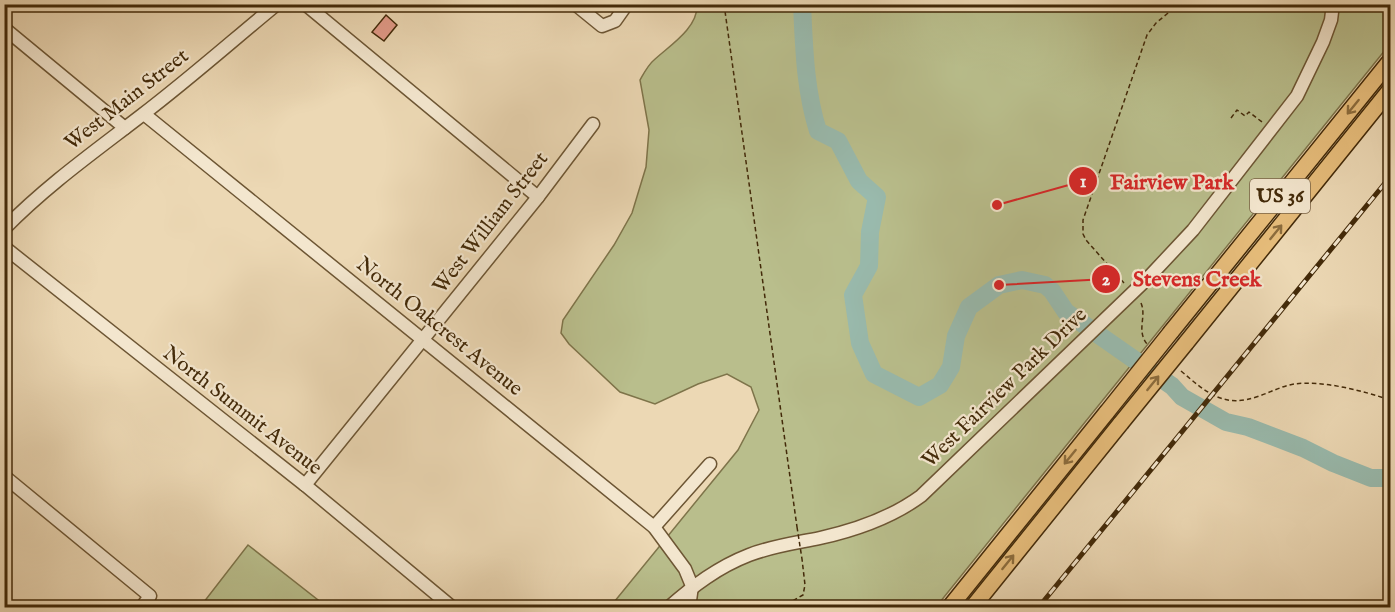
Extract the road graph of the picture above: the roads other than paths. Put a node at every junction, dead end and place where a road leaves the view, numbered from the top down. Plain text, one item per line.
1 (277, 4) edge
2 (305, 4) edge
3 (576, 4) edge
4 (627, 4) edge
5 (1333, 4) edge
6 (4, 28) edge
7 (1390, 61) edge
8 (1390, 90) edge
9 (144, 114) junction
10 (592, 124) dead end
11 (125, 128) junction
12 (538, 197) junction
13 (4, 229) edge
14 (4, 248) edge
15 (424, 339) junction
16 (710, 464) dead end
17 (4, 476) edge
18 (305, 485) junction
19 (654, 527) junction
20 (692, 586) junction
21 (141, 608) edge
22 (453, 608) edge
23 (668, 608) edge
24 (689, 608) edge
25 (949, 608) edge
26 (972, 608) edge

1 - 9 street, West Main Street
2 - 12 street
3 - 4 street
5 - 20 street, West Fairview Park Drive
6 - 11 street
7 -> 25 main road, US 36, bridge
26 -> 8 main road, US 36, bridge
9 - 11 street, West Main Street
9 - 15 street, North Oakcrest Avenue
10 - 12 street, West William Street
11 - 13 street, West Main Street
12 - 15 street, West William Street
14 - 18 street, North Summit Avenue
15 - 18 street, West William Street
15 - 19 street, North Oakcrest Avenue
16 - 19 street
17 - 21 street
18 - 22 street, North Summit Avenue
19 - 20 street, North Oakcrest Avenue
20 - 23 street, West Fairview Park Drive
20 - 24 street

